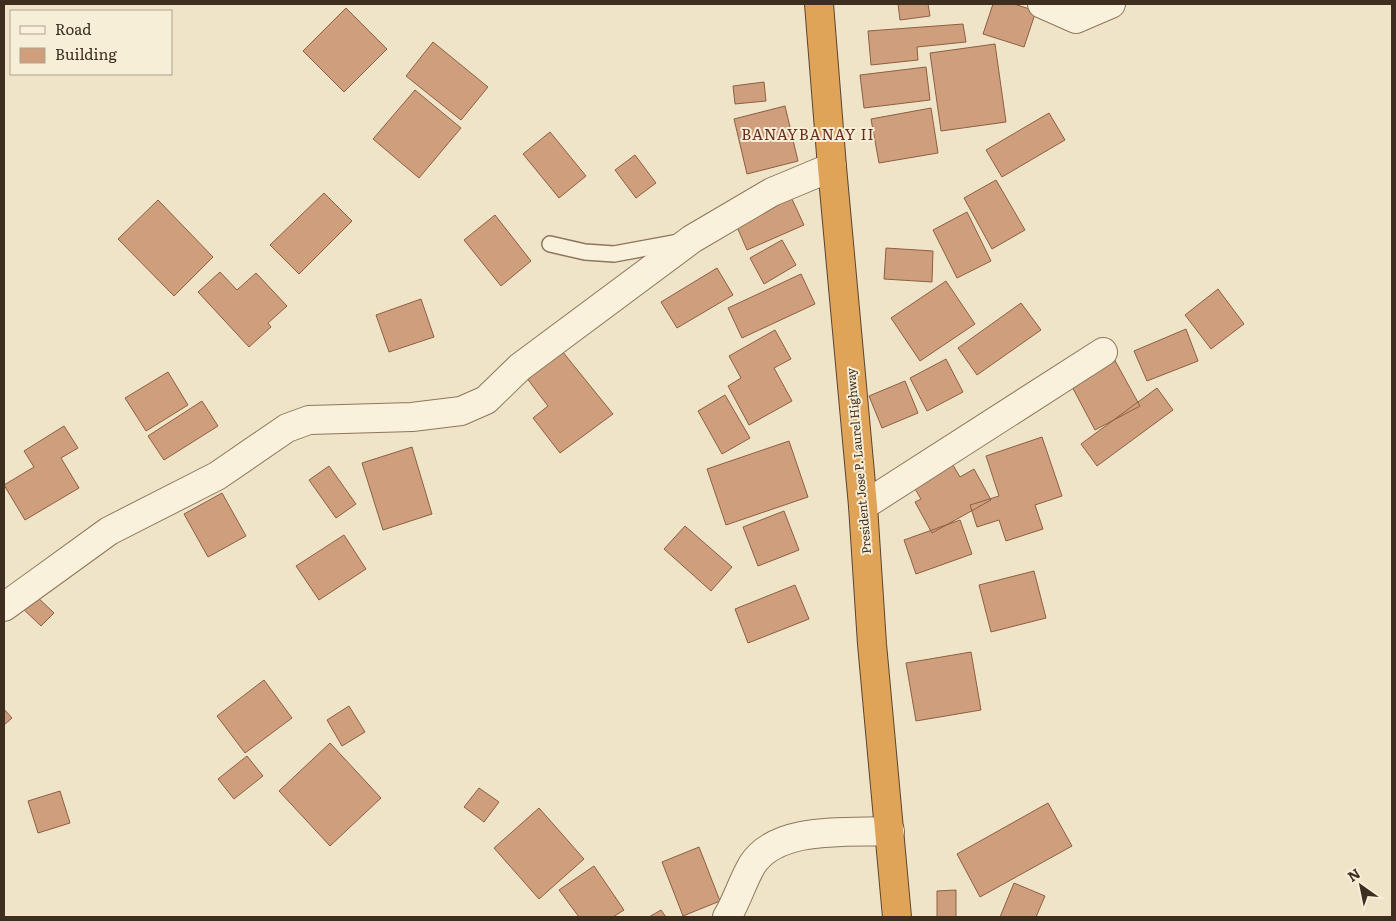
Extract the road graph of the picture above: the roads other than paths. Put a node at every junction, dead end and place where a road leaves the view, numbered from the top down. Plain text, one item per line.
1 (820, 4) edge
2 (1042, 4) edge
3 (1111, 4) edge
4 (832, 167) junction
5 (692, 239) junction
6 (550, 244) dead end
7 (1103, 352) dead end
8 (863, 506) junction
9 (4, 607) edge
10 (890, 831) junction
11 (727, 917) edge
12 (897, 917) edge

1 - 4 highway, President Jose P. Laurel Highway
2 - 3 street
4 - 5 street
4 - 8 highway, President Jose P. Laurel Highway
5 - 6 lane
5 - 9 street
7 - 8 street
8 - 10 highway, President Jose P. Laurel Highway
10 - 11 street
10 - 12 highway, President Jose P. Laurel Highway

